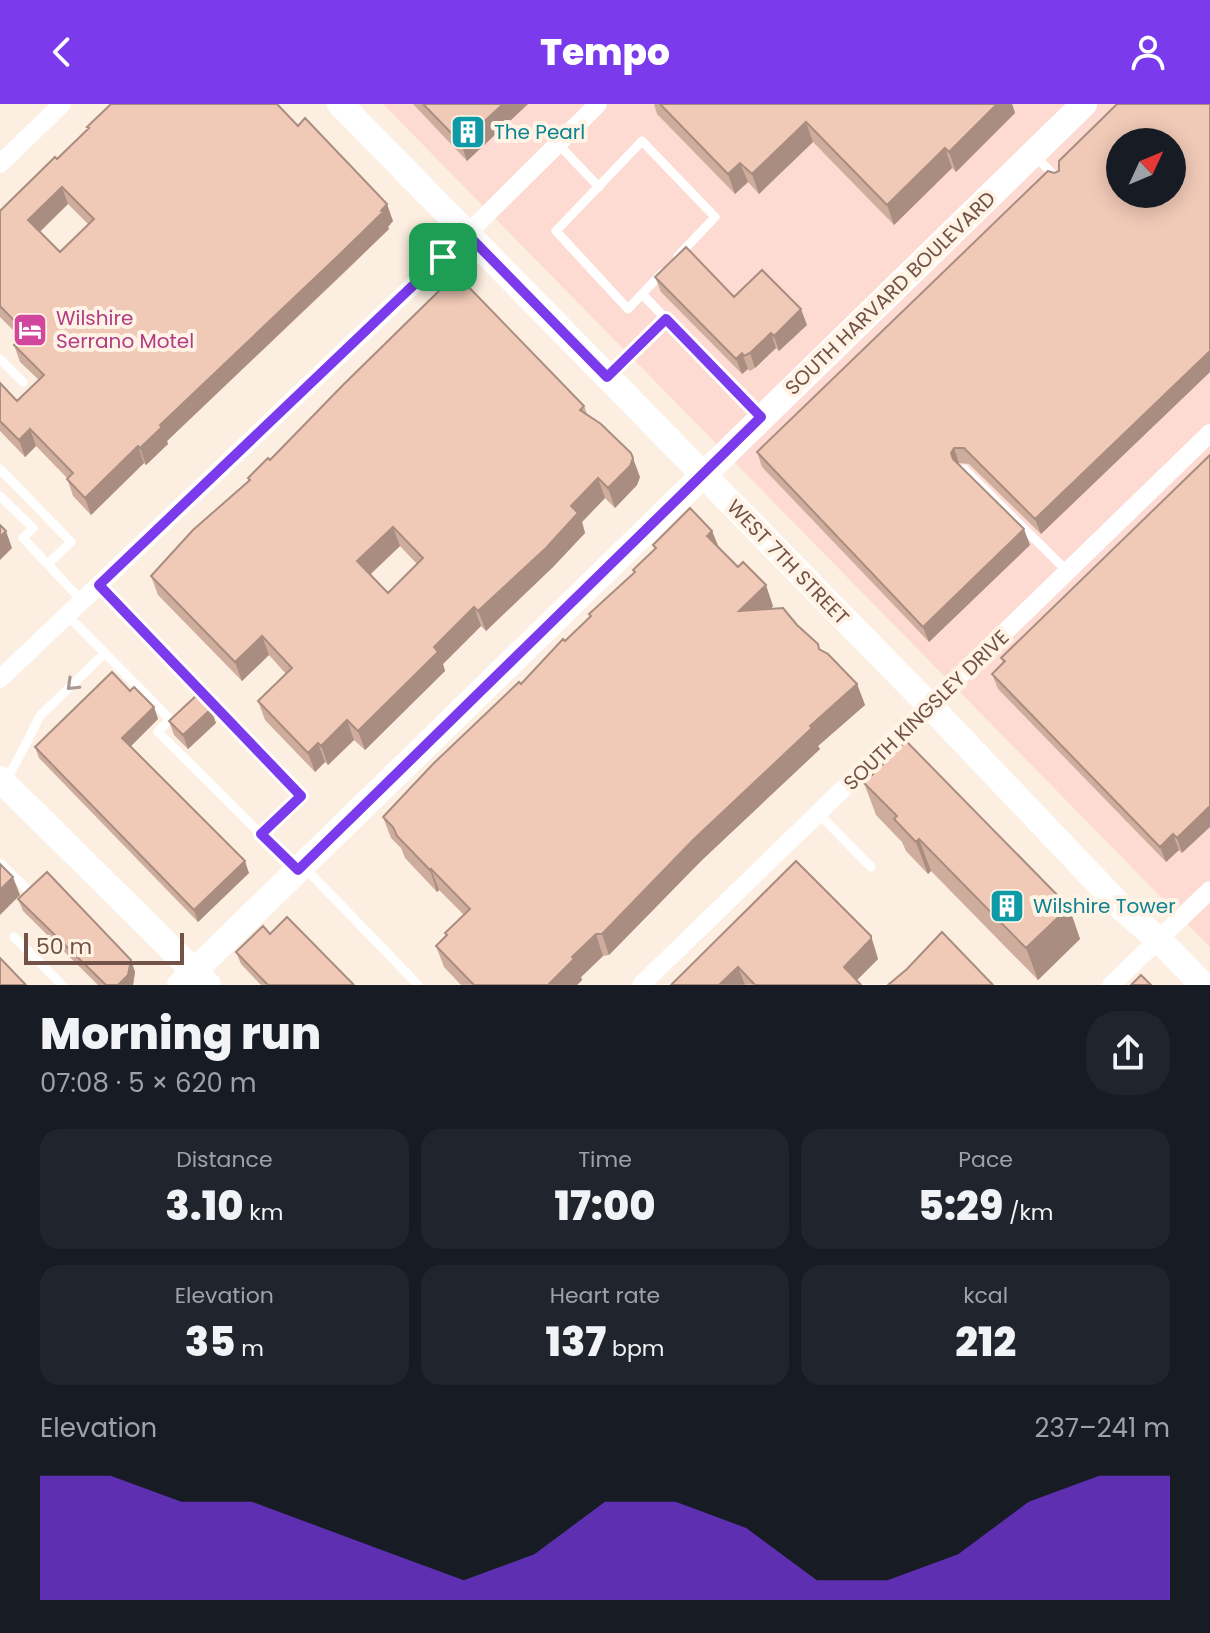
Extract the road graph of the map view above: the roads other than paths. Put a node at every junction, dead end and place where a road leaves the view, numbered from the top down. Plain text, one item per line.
1 (62, 104) edge
2 (340, 104) edge
3 (598, 104) edge
4 (1084, 104) edge
5 (558, 144) junction
6 (1034, 155) junction
7 (0, 164) edge
8 (1059, 181) edge
9 (599, 187) junction
10 (467, 234) junction
11 (642, 294) junction
12 (666, 319) junction
13 (0, 359) edge
14 (607, 377) junction
15 (23, 382) dead end
16 (761, 417) junction
17 (1210, 433) edge
18 (0, 469) edge
19 (964, 469) edge
20 (702, 474) junction
21 (0, 496) edge
22 (49, 563) junction
23 (1068, 572) junction
24 (99, 585) junction
25 (82, 601) junction
26 (67, 615) junction
27 (105, 653) junction
28 (0, 679) edge
29 (930, 706) junction
30 (2, 782) edge
31 (819, 814) junction
32 (261, 834) junction
33 (0, 863) edge
34 (871, 867) dead end
35 (300, 868) junction
36 (26, 888) edge
37 (1210, 890) edge
38 (14, 937) dead end
39 (1159, 940) junction
40 (194, 981) edge
41 (62, 985) edge
42 (418, 985) edge
43 (641, 985) edge
44 (1111, 985) edge
45 (1203, 985) edge

1 - 7 street
2 - 10 street, WEST 7TH STREET
3 - 5 street
4 - 6 street, SOUTH HARVARD BOULEVARD
5 - 9 lane
5 - 10 street
6 - 8 lane
6 - 16 street, SOUTH HARVARD BOULEVARD
9 - 11 lane
9 - 11 lane
10 - 14 street, WEST 7TH STREET
10 - 24 street
11 - 12 lane
12 - 14 lane
12 - 16 lane
13 - 15 lane
14 - 20 street, WEST 7TH STREET
16 - 20 street, SOUTH HARVARD BOULEVARD
17 - 23 street, SOUTH KINGSLEY DRIVE
18 - 22 lane
19 - 23 lane
20 - 29 street, WEST 7TH STREET
20 - 35 street, SOUTH HARVARD BOULEVARD
21 - 22 lane
22 - 25 lane
23 - 29 street, SOUTH KINGSLEY DRIVE
24 - 25 street
24 - 32 lane
25 - 26 street
26 - 27 lane
26 - 28 street
27 -> 30 lane
27 - 32 lane
29 - 31 street, SOUTH KINGSLEY DRIVE
29 - 39 street, WEST 7TH STREET
30 - 40 street
31 - 34 lane
31 - 43 street, SOUTH KINGSLEY DRIVE
32 - 35 lane
33 - 36 lane
35 - 40 street, SOUTH HARVARD BOULEVARD
35 - 42 lane
37 - 39 street
38 - 41 lane
39 - 44 street
39 - 45 street, WEST 7TH STREET

